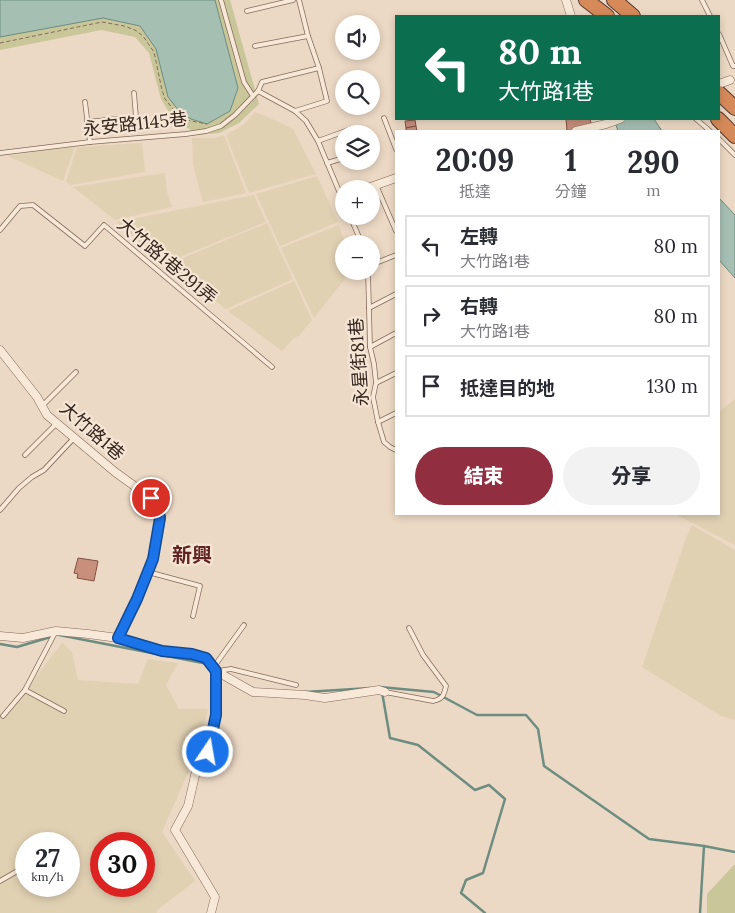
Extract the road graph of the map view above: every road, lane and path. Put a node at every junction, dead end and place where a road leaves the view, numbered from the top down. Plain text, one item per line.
1 (221, 0) edge
2 (293, 0) edge
3 (300, 0) edge
4 (566, 0) edge
5 (586, 0) edge
6 (614, 0) edge
7 (702, 0) edge
8 (247, 12) dead end
9 (571, 15) edge
10 (606, 15) edge
11 (632, 15) edge
12 (710, 15) edge
13 (308, 36) junction
14 (720, 36) edge
15 (0, 42) edge
16 (255, 46) dead end
17 (735, 66) edge
18 (319, 68) junction
19 (733, 82) edge
20 (720, 84) edge
21 (258, 91) junction
22 (134, 93) dead end
23 (720, 94) edge
24 (253, 96) junction
25 (85, 102) dead end
26 (735, 108) edge
27 (295, 112) junction
28 (384, 118) dead end
29 (697, 120) edge
30 (719, 120) edge
31 (87, 122) junction
32 (212, 125) dead end
33 (607, 125) edge
34 (581, 130) edge
35 (709, 130) edge
36 (335, 135) edge
37 (735, 136) edge
38 (318, 141) junction
39 (720, 141) edge
40 (90, 142) junction
41 (395, 146) edge
42 (0, 153) edge
43 (735, 154) edge
44 (335, 161) edge
45 (327, 163) junction
46 (395, 178) edge
47 (335, 181) edge
48 (380, 184) edge
49 (380, 194) edge
50 (395, 229) edge
51 (0, 230) edge
52 (395, 255) edge
53 (380, 261) edge
54 (368, 280) edge
55 (395, 295) edge
56 (369, 308) junction
57 (395, 334) edge
58 (370, 347) junction
59 (0, 350) edge
60 (272, 367) dead end
61 (76, 372) dead end
62 (395, 374) edge
63 (376, 383) junction
64 (42, 406) junction
65 (395, 414) edge
66 (378, 422) junction
67 (57, 423) junction
68 (74, 438) junction
69 (395, 450) edge
70 (24, 455) dead end
71 (0, 510) edge
72 (148, 572) junction
73 (193, 616) dead end
74 (244, 625) dead end
75 (409, 628) dead end
76 (56, 631) junction
77 (0, 636) edge
78 (118, 638) junction
79 (216, 668) junction
80 (296, 685) dead end
81 (25, 690) junction
82 (382, 691) joint
83 (64, 711) dead end
84 (3, 716) dead end
85 (15, 872) edge
86 (0, 880) edge
87 (211, 913) edge

1 - 24 lane
2 - 8 lane
3 - 13 lane
4 - 9 street
5 - 10 highway
6 - 11 highway
7 - 12 lane
13 - 16 lane
13 - 18 lane
14 - 17 lane
15 - 32 path
18 - 21 lane, 永安路1145巷
18 - 27 lane
19 - 20 street
21 - 24 lane, 永安路1145巷
21 - 27 lane
22 - 31 lane
23 - 26 highway
24 - 40 lane, 永安路1145巷
25 - 31 lane
27 - 38 lane
28 - 41 lane
29 - 35 lane
30 - 37 highway
31 - 40 lane
33 - 34 street
36 - 38 lane
38 - 45 lane
39 - 43 lane
40 - 42 lane, 永安路1145巷
44 - 45 lane
45 - 47 lane
46 - 48 street
49 - 50 lane
51 - 60 lane, 大竹路1巷291弄
52 - 53 lane
54 - 56 lane, 永星街81巷
55 - 56 lane
56 - 58 lane, 永星街81巷
57 - 58 lane
58 - 63 lane, 永星街81巷
59 - 64 street, 大竹路1巷
61 - 64 lane
62 - 63 lane
63 - 66 lane, 永星街81巷
64 - 67 street, 大竹路1巷
65 - 66 lane
66 - 69 lane, 永星街81巷
67 - 68 street, 大竹路1巷
67 - 70 lane
68 - 71 lane
68 - 72 street, 大竹路1巷
72 - 73 lane
72 - 78 street, 大竹路1巷
74 - 79 lane
75 - 82 lane
76 - 77 street
76 - 78 street
76 - 81 lane
78 - 79 street
79 - 80 lane
79 - 82 street
79 - 87 street
81 - 83 lane
81 - 84 lane
85 - 86 lane

